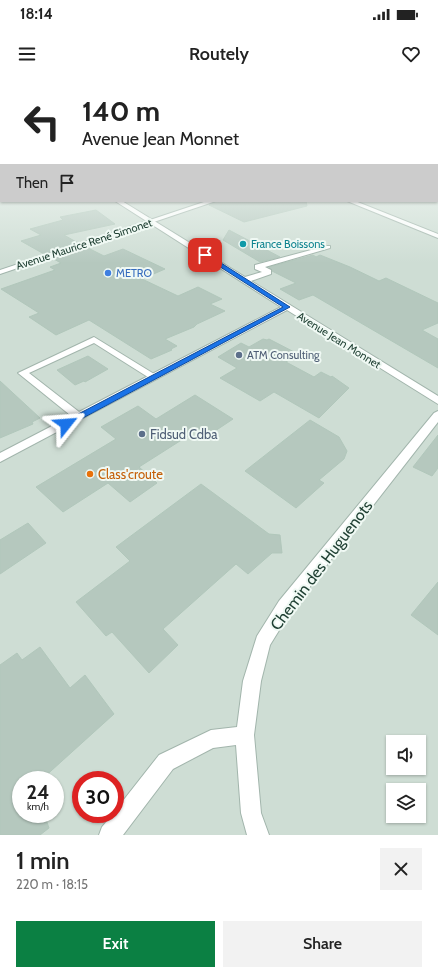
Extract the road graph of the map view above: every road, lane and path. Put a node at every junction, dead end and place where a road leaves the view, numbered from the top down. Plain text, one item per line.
1 (120, 202) edge
2 (210, 202) edge
3 (353, 202) edge
4 (151, 222) junction
5 (438, 236) edge
6 (328, 246) dead end
7 (0, 272) edge
8 (245, 280) junction
9 (287, 307) junction
10 (154, 377) junction
11 (438, 401) edge
12 (438, 415) edge
13 (79, 417) junction
14 (0, 458) edge
15 (245, 735) junction
16 (110, 835) edge
17 (258, 835) edge

1 - 4 street, Avenue Jean Monnet
2 - 4 street, Avenue Maurice René Simonet
3 - 5 street
4 - 7 street, Avenue Maurice René Simonet
4 - 8 street, Avenue Jean Monnet
6 - 8 street
8 - 9 street, Avenue Jean Monnet
9 - 10 street
9 - 11 street, Avenue Jean Monnet
10 - 13 street
10 - 13 lane
12 - 15 street, Chemin des Huguenots
13 - 14 street
15 - 16 street
15 - 17 street, Chemin des Huguenots

